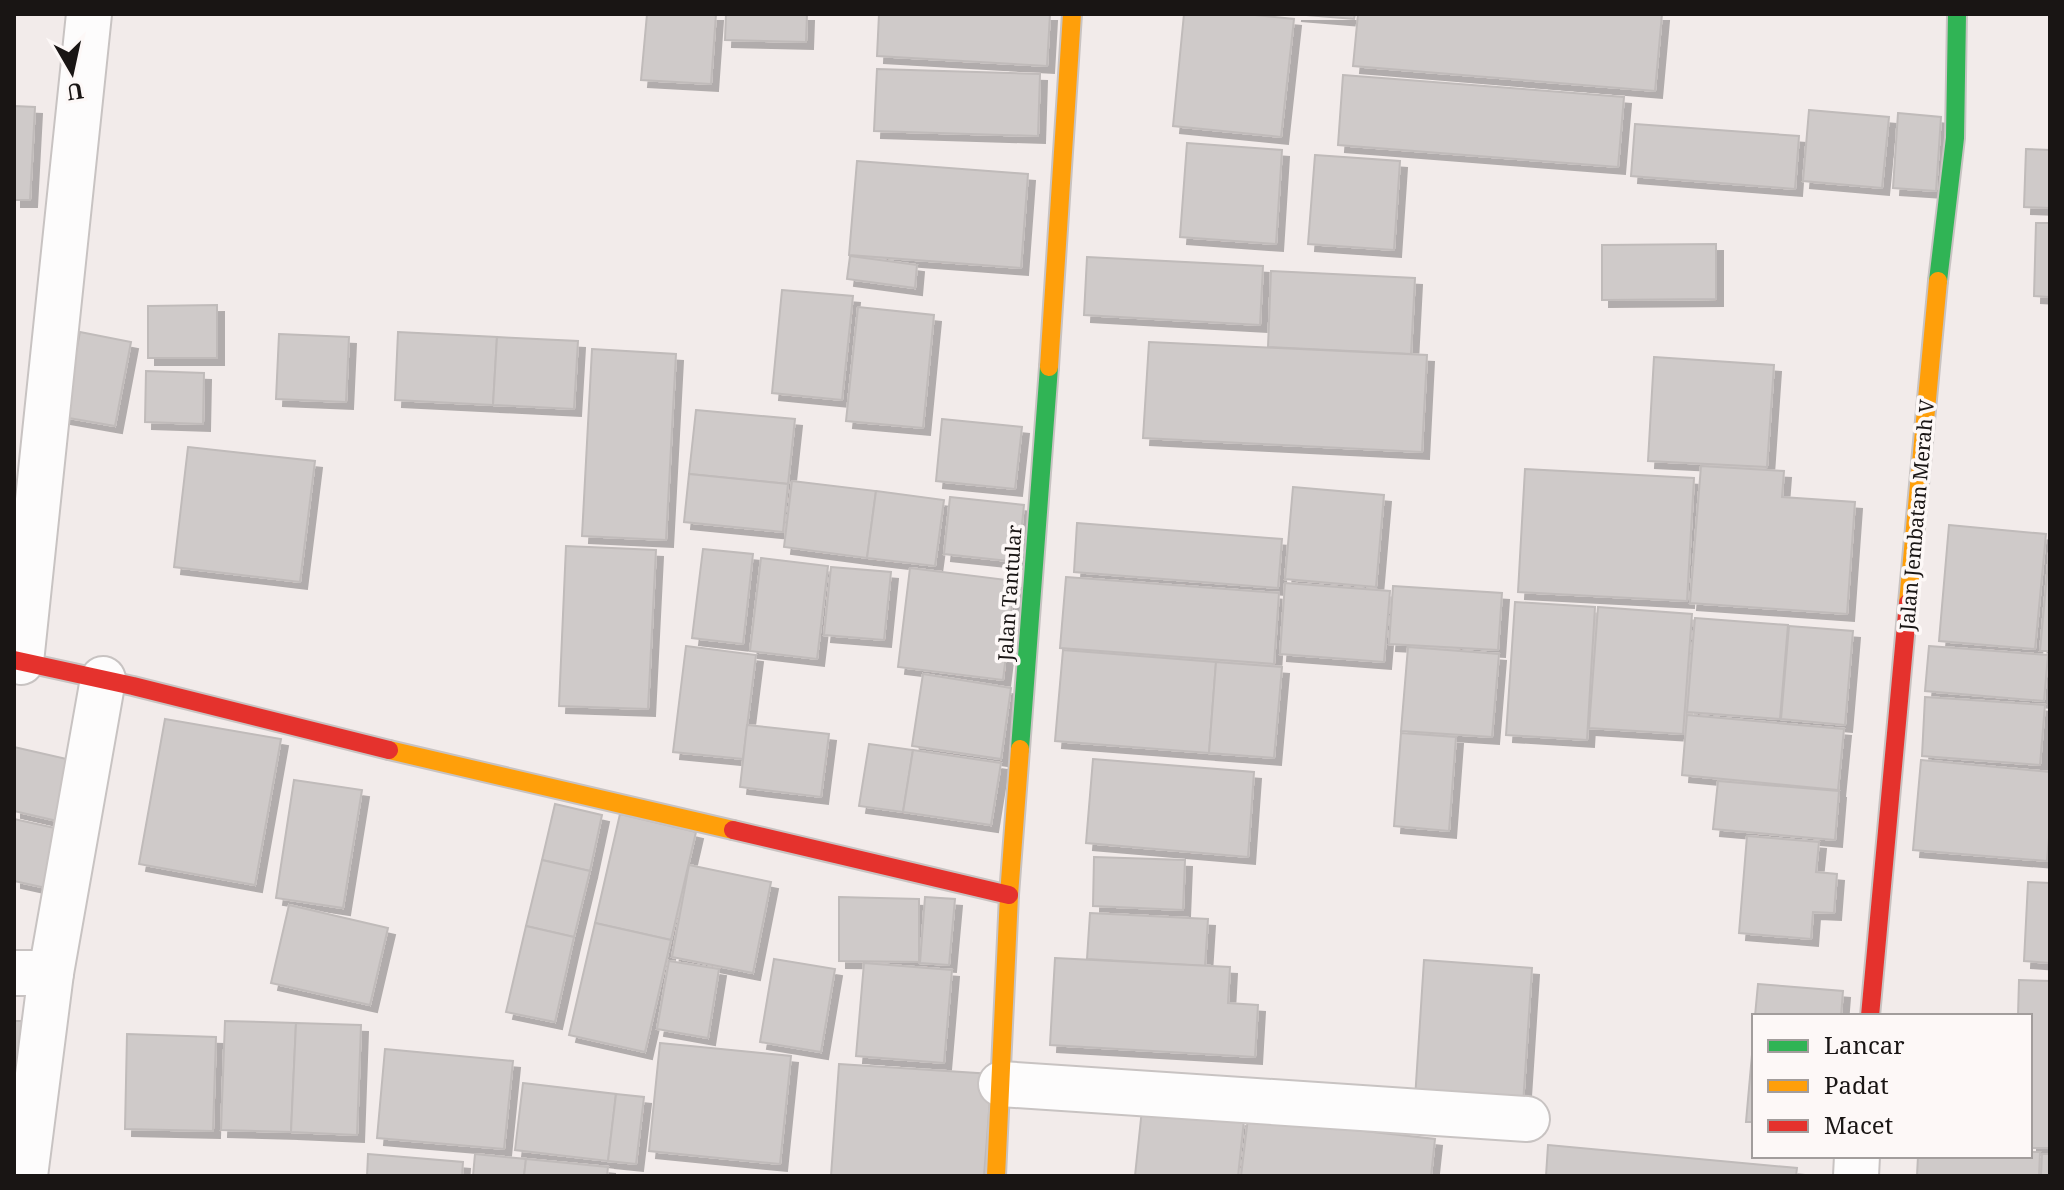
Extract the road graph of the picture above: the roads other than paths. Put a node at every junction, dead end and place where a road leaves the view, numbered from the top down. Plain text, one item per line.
1 (89, 14) edge
2 (1072, 14) edge
3 (1957, 14) edge
4 (18, 661) edge
5 (103, 679) junction
6 (1009, 895) junction
7 (32, 973) edge
8 (1870, 1014) edge
9 (1001, 1084) junction
10 (1527, 1119) dead end
11 (25, 1176) edge
12 (996, 1176) edge

1 - 4 street
2 - 6 street, Jalan Tantular
3 - 8 street, Jalan Jembatan Merah V
4 - 5 street
5 - 6 street
5 - 7 street
6 - 9 street, Jalan Tantular
7 - 11 street
9 - 10 street
9 - 12 street, Jalan Tantular

